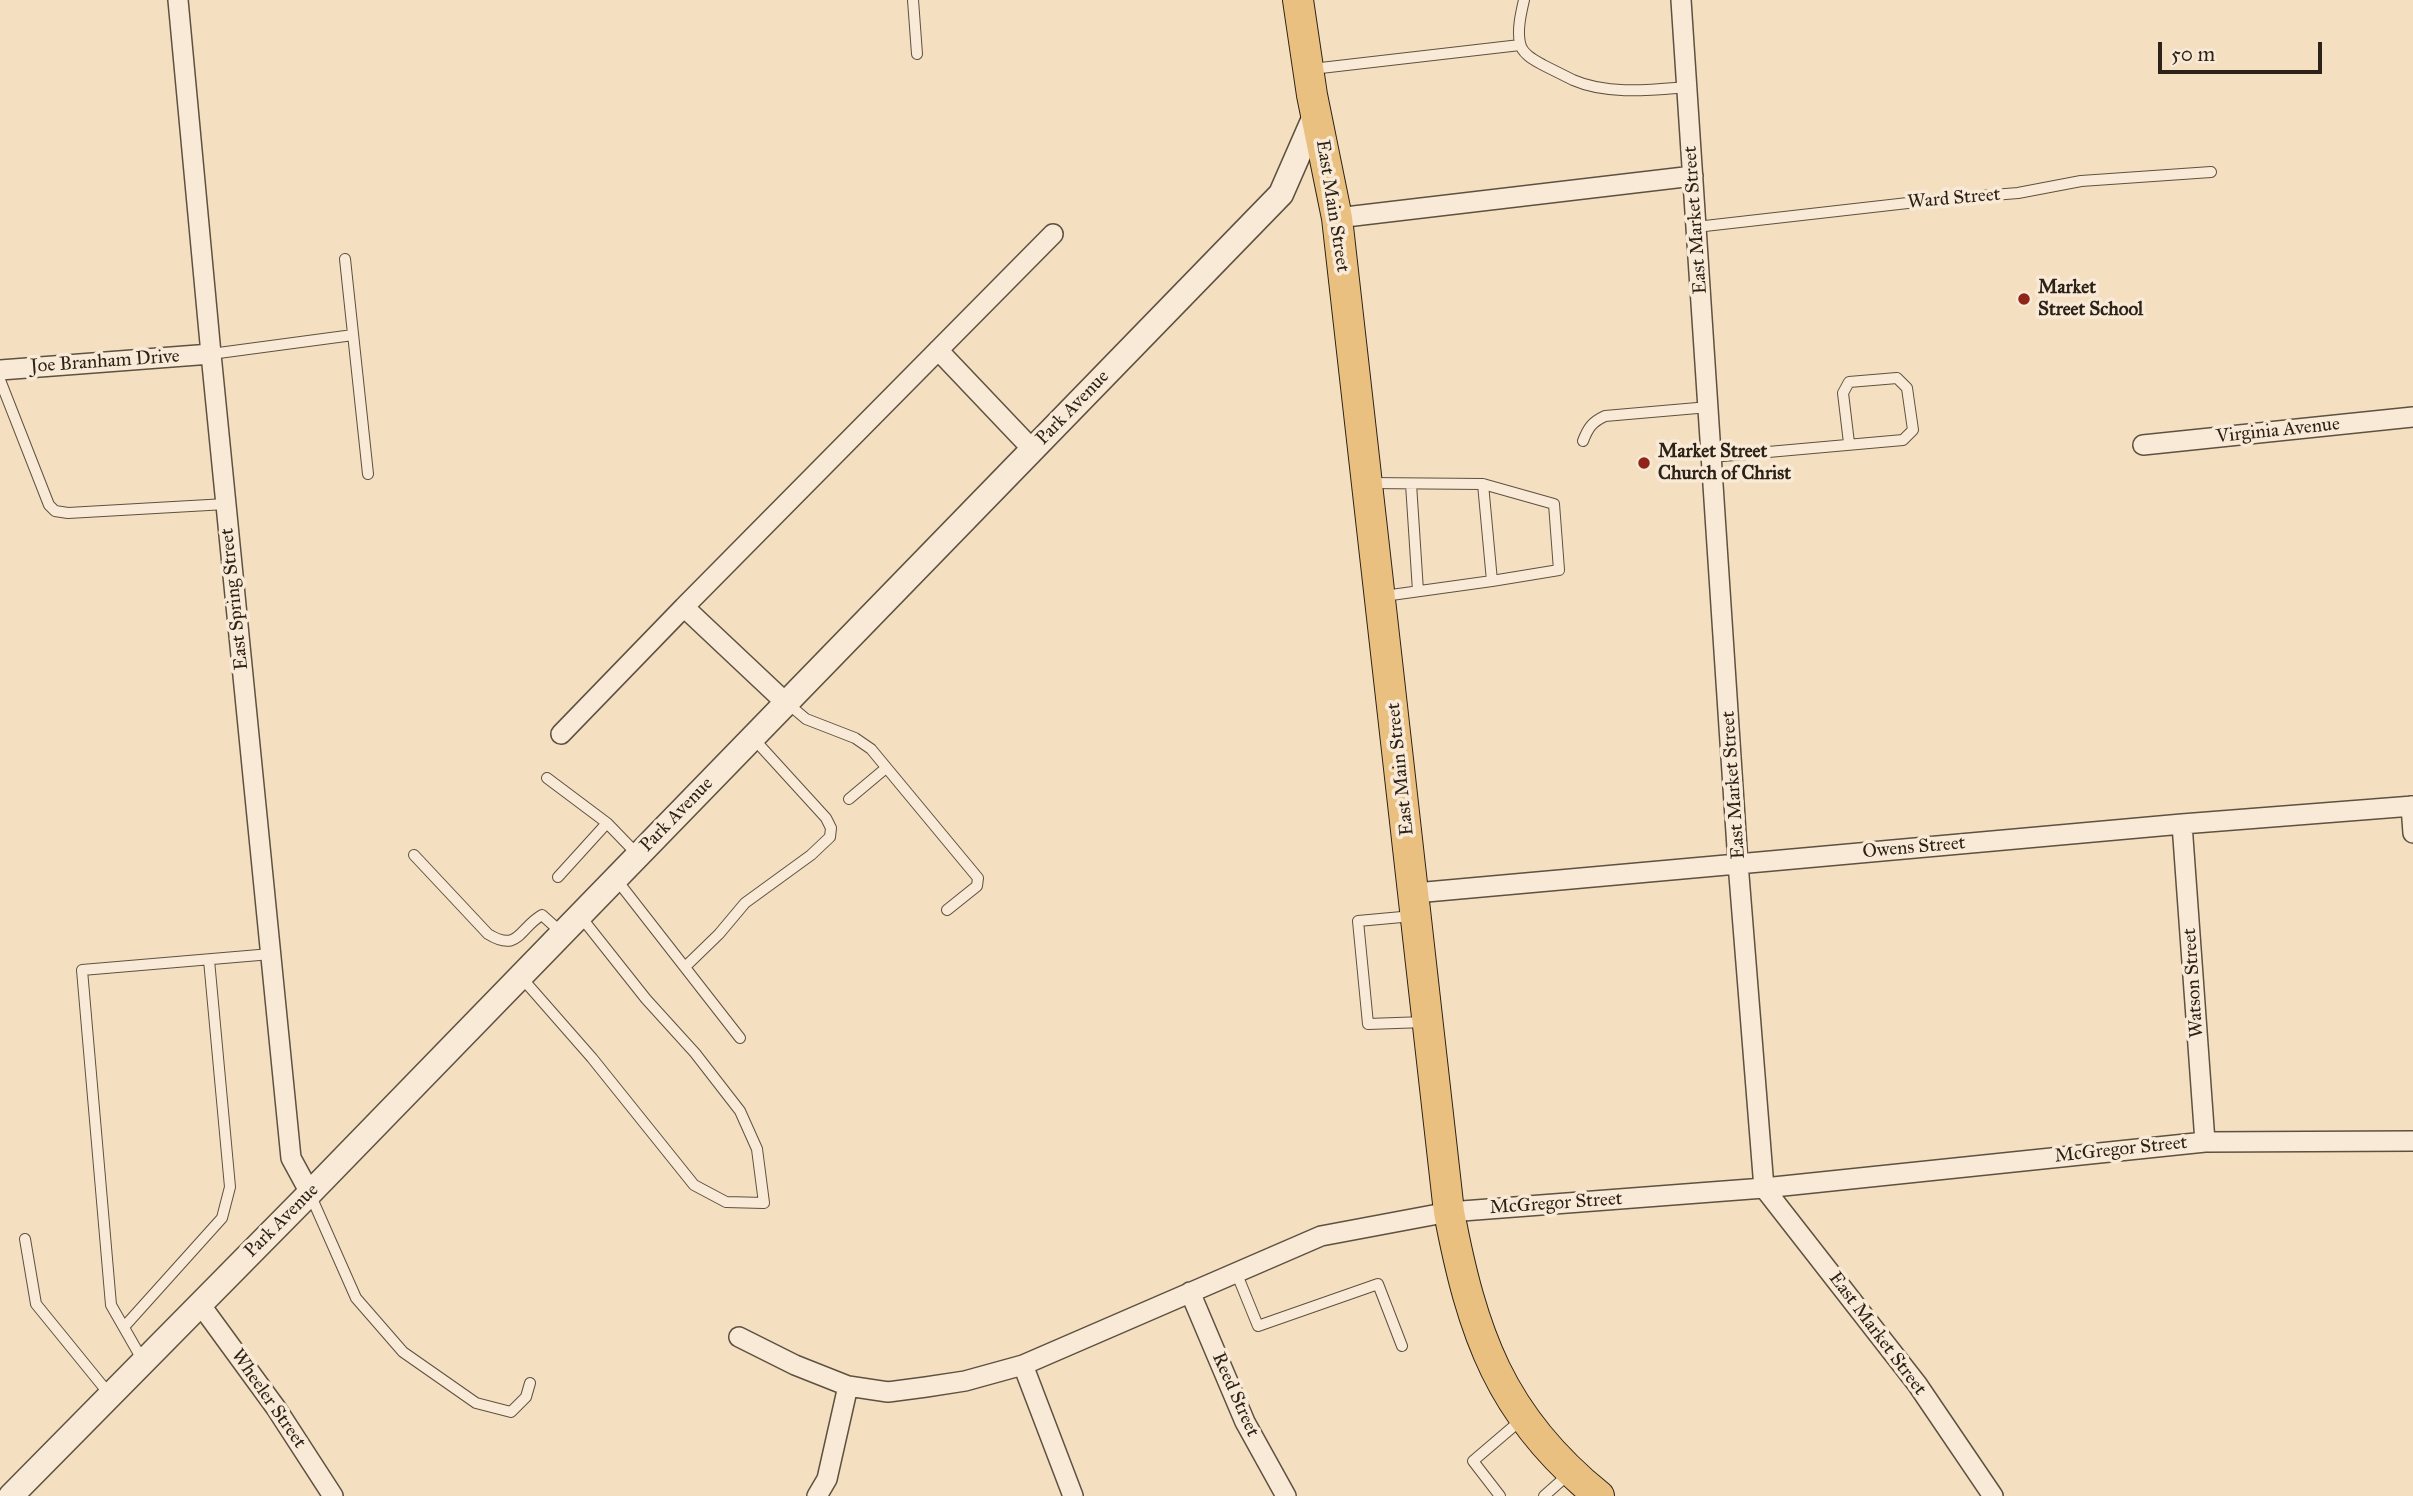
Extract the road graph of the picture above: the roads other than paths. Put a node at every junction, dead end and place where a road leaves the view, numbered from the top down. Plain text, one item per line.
1 (178, 0) edge
2 (913, 0) edge
3 (1298, 0) edge
4 (1524, 0) edge
5 (1681, 0) edge
6 (1520, 45) junction
7 (917, 54) dead end
8 (1308, 69) junction
9 (1686, 87) junction
10 (1316, 114) junction
11 (2211, 172) dead end
12 (1693, 176) junction
13 (1337, 218) junction
14 (1696, 227) junction
15 (1053, 233) dead end
16 (345, 259) dead end
17 (353, 335) junction
18 (938, 350) junction
19 (211, 354) junction
20 (0, 370) edge
21 (0, 380) edge
22 (1709, 407) junction
23 (2413, 417) edge
24 (1583, 441) dead end
25 (1849, 443) junction
26 (2143, 445) dead end
27 (1033, 450) junction
28 (1712, 457) junction
29 (368, 474) dead end
30 (1368, 483) junction
31 (1411, 484) junction
32 (1483, 484) junction
33 (226, 504) junction
34 (1492, 581) junction
35 (1419, 591) junction
36 (1381, 596) junction
37 (684, 607) junction
38 (786, 703) junction
39 (561, 734) dead end
40 (752, 738) junction
41 (886, 768) junction
42 (547, 778) dead end
43 (849, 799) dead end
44 (2412, 806) edge
45 (607, 823) junction
46 (2182, 824) junction
47 (2413, 833) edge
48 (414, 855) dead end
49 (638, 855) junction
50 (1738, 863) junction
51 (558, 877) dead end
52 (616, 878) junction
53 (1416, 904) junction
54 (947, 910) dead end
55 (580, 915) junction
56 (562, 933) junction
57 (271, 954) junction
58 (209, 960) junction
59 (685, 967) junction
60 (521, 976) junction
61 (1429, 1022) junction
62 (740, 1038) dead end
63 (2413, 1141) edge
64 (2205, 1142) junction
65 (1765, 1188) junction
66 (310, 1193) junction
67 (1449, 1212) junction
68 (25, 1238) dead end
69 (1236, 1272) junction
70 (1190, 1292) junction
71 (200, 1304) junction
72 (124, 1327) junction
73 (739, 1337) dead end
74 (1402, 1346) dead end
75 (144, 1361) junction
76 (1023, 1365) junction
77 (530, 1383) dead end
78 (848, 1386) junction
79 (110, 1395) junction
80 (1524, 1417) junction
81 (1570, 1473) junction
82 (11, 1496) edge
83 (333, 1496) edge
84 (817, 1496) edge
85 (1073, 1496) edge
86 (1286, 1496) edge
87 (1500, 1496) edge
88 (1544, 1496) edge
89 (1599, 1496) edge
90 (1993, 1496) edge

1 - 19 street, East Spring Street
2 - 7 lane
3 - 8 main road, East Main Street
4 - 6 lane
5 - 9 street, East Market Street
6 - 8 lane
6 - 9 lane
8 - 10 main road, East Main Street
9 - 12 street, East Market Street
10 - 13 main road, East Main Street
10 - 27 street, Park Avenue
11 - 14 lane, Ward Street
12 - 13 street
12 - 14 street, East Market Street
13 - 30 main road, East Main Street
14 - 22 street, East Market Street
15 - 18 street
16 - 17 lane
17 - 19 lane
17 - 29 lane
18 - 27 street
18 - 37 street
19 - 20 street, Joe Branham Drive
19 - 33 street, East Spring Street
21 - 33 lane
22 - 24 lane
22 - 28 street, East Market Street
23 - 26 street, Virginia Avenue
25 - 25 lane
25 - 28 lane
27 - 38 street, Park Avenue
28 - 50 street, East Market Street
30 - 31 lane
30 - 36 main road, East Main Street
31 - 32 lane
31 - 35 lane
32 - 34 lane
32 - 34 lane
33 - 57 street, East Spring Street
34 - 35 lane
35 - 36 lane
36 - 53 main road, East Main Street
37 - 38 street
37 - 39 street
38 - 40 street, Park Avenue
38 - 41 lane
40 - 49 street, Park Avenue
40 - 59 lane
41 - 43 lane
41 - 54 lane
42 - 45 lane
44 - 46 street, Owens Street
44 - 47 street
45 - 49 lane
45 - 51 lane
46 - 50 street, Owens Street
46 - 64 street, Watson Street
48 - 56 lane
49 - 52 street, Park Avenue
50 - 53 street, Owens Street
50 - 65 street, East Market Street
52 - 55 street, Park Avenue
52 - 59 lane
53 - 61 main road, East Main Street
53 - 61 lane
55 - 56 street, Park Avenue
55 - 60 lane
56 - 60 street, Park Avenue
57 - 58 lane
57 - 66 street, East Spring Street
58 - 72 lane
58 - 72 lane
59 - 62 lane
60 - 66 street, Park Avenue
61 - 67 main road, East Main Street
63 - 64 street, McGregor Street
64 - 65 street, McGregor Street
65 - 67 street, McGregor Street
65 - 90 street, East Market Street
66 - 71 street, Park Avenue
66 - 77 lane
67 - 69 street, McGregor Street
67 - 80 main road, East Main Street
68 - 79 lane
69 - 70 street, McGregor Street
69 - 74 lane
70 - 76 street, McGregor Street
70 - 86 street, Reed Street
71 - 75 street, Park Avenue
71 - 83 street, Wheeler Street
72 - 75 lane
73 - 78 street, McGregor Street
75 - 79 street, Park Avenue
76 - 78 street, McGregor Street
76 - 85 street
78 - 84 street
79 - 82 street, Park Avenue
80 - 81 main road, East Main Street
80 - 87 lane
81 - 88 lane
81 - 89 main road, East Main Street

